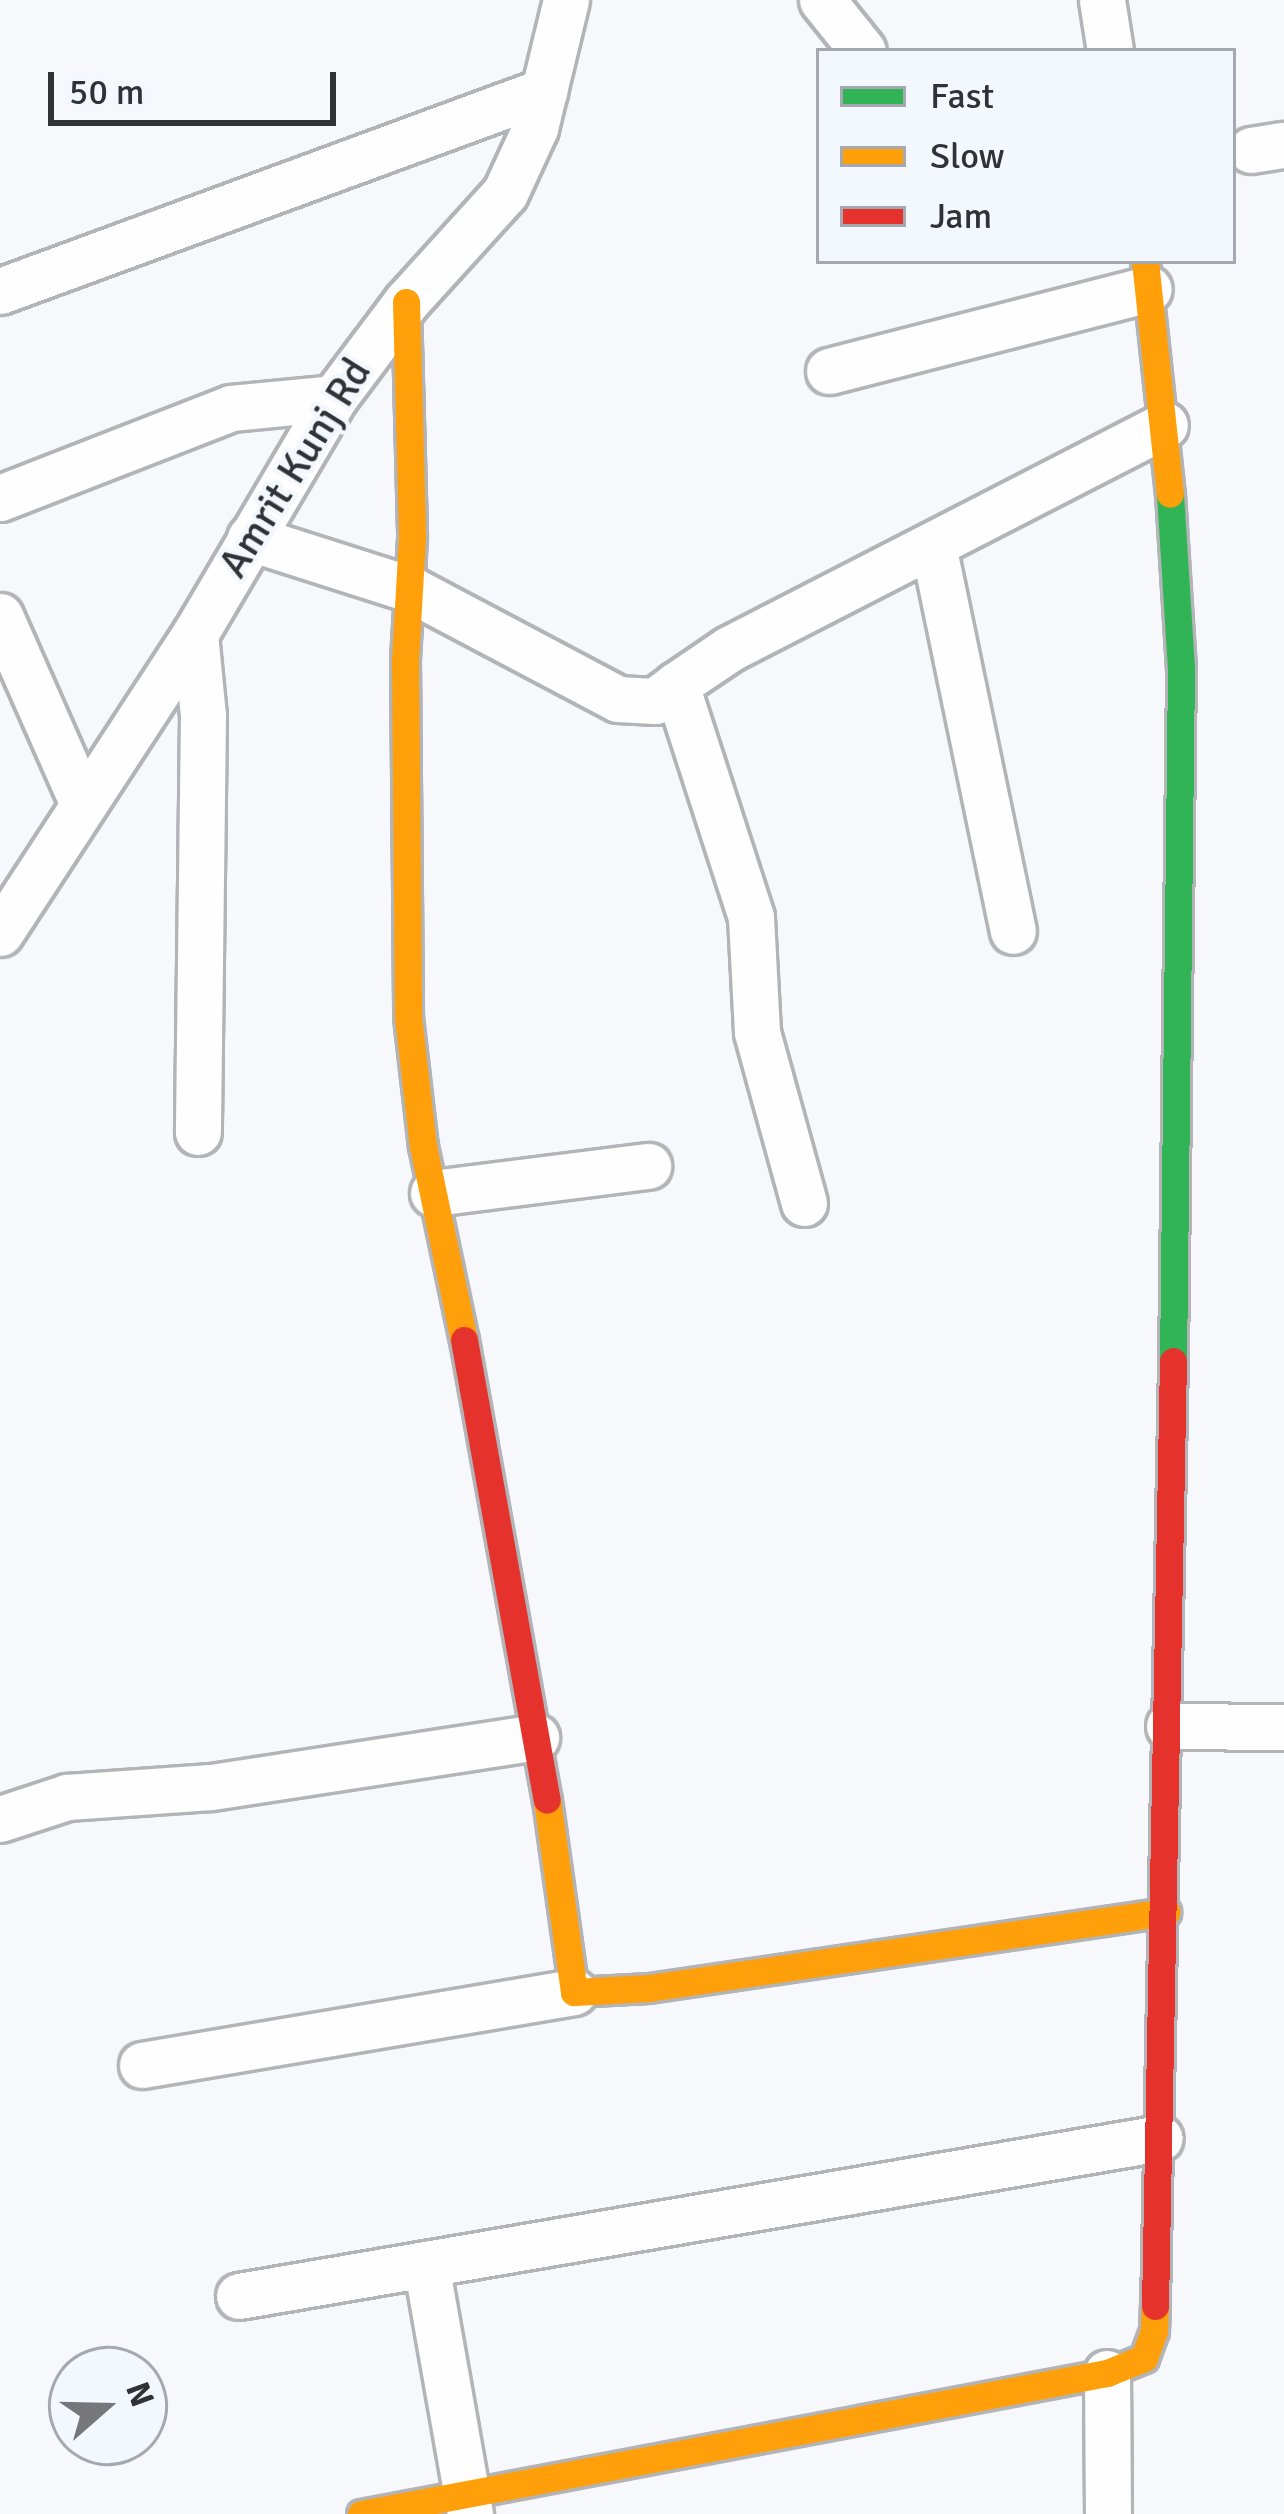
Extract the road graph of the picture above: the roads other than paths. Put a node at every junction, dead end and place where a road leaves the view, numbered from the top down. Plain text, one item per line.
1 (566, 0) edge
2 (822, 0) edge
3 (1102, 0) edge
4 (861, 48) edge
5 (1110, 48) edge
6 (544, 91) junction
7 (1147, 275) edge
8 (0, 291) edge
9 (406, 302) junction
10 (829, 371) dead end
11 (334, 398) junction
12 (1166, 425) junction
13 (0, 498) edge
14 (250, 538) junction
15 (933, 545) junction
16 (410, 589) junction
17 (0, 616) edge
18 (195, 634) junction
19 (676, 685) junction
20 (82, 804) junction
21 (1013, 931) dead end
22 (0, 933) edge
23 (199, 1132) dead end
24 (648, 1166) dead end
25 (433, 1193) junction
26 (805, 1203) dead end
27 (1169, 1726) junction
28 (1284, 1726) edge
29 (536, 1737) junction
30 (0, 1819) edge
31 (1166, 1912) junction
32 (574, 1992) junction
33 (142, 2065) dead end
34 (1160, 2138) junction
35 (426, 2264) junction
36 (239, 2296) dead end
37 (1107, 2373) junction
38 (468, 2504) edge
39 (361, 2514) edge
40 (1108, 2514) edge

1 - 6 street, Amrit Kunj Rd
2 - 4 street
3 - 5 street
6 - 8 street
6 - 9 street, Amrit Kunj Rd
7 - 10 street
7 - 12 street
9 - 11 street, Amrit Kunj Rd
9 - 16 street
11 - 13 street
11 - 14 street, Amrit Kunj Rd
12 - 15 street
12 - 27 street
14 - 16 street
14 - 18 street, Amrit Kunj Rd
15 - 19 street
15 - 21 street
16 - 19 street
16 - 25 street
17 - 20 street
18 - 20 street, Amrit Kunj Rd
18 - 23 street
19 - 26 street
20 - 22 street, Amrit Kunj Rd
24 - 25 street
25 - 29 street
27 - 28 street
27 - 31 street
29 - 30 street
29 - 32 street
31 - 32 street
31 - 34 street
32 - 33 street
34 - 35 street
34 - 37 street
35 - 36 street
35 - 38 street
37 - 38 street
37 - 40 street
38 - 39 street

